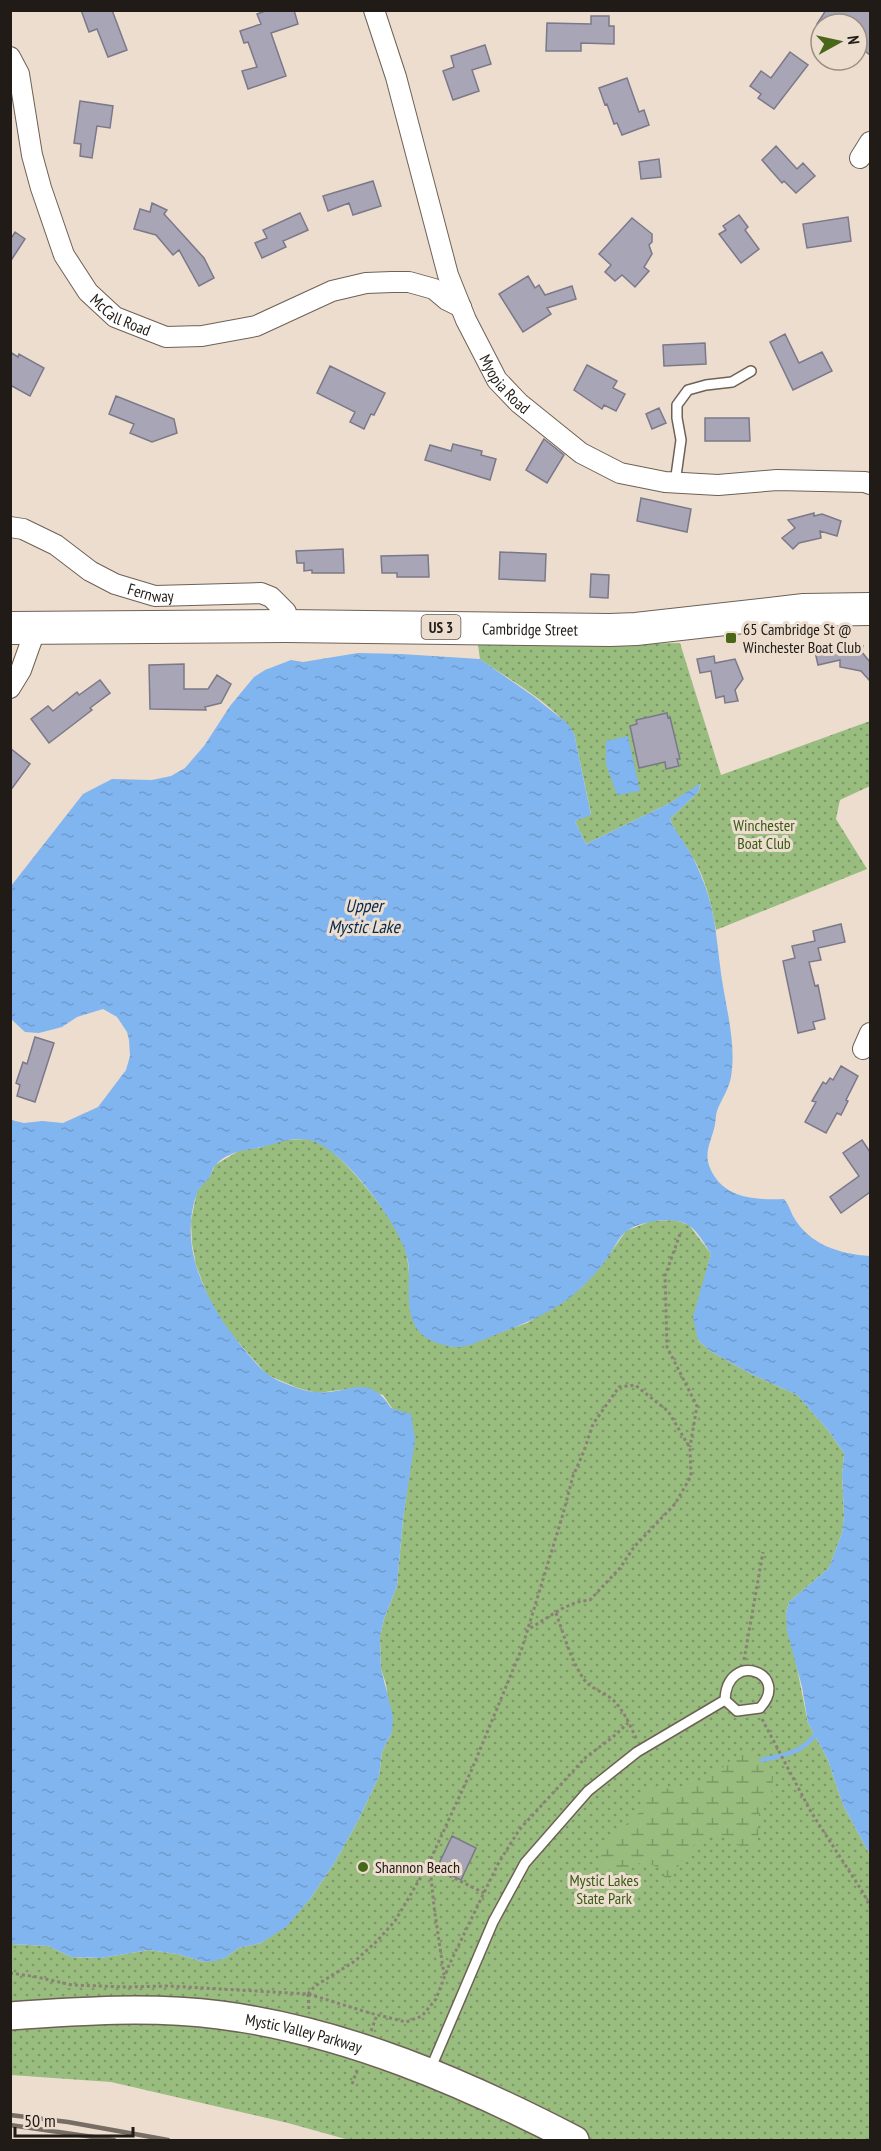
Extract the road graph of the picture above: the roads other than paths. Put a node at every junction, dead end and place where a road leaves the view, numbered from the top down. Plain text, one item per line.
1 (374, 10) edge
2 (10, 57) edge
3 (460, 306) junction
4 (751, 371) dead end
5 (675, 483) junction
6 (870, 484) edge
7 (10, 527) edge
8 (870, 609) edge
9 (286, 627) junction
10 (23, 628) edge
11 (10, 688) edge
12 (725, 1700) junction
13 (10, 2016) edge
14 (429, 2072) junction
15 (575, 2140) edge

1 - 3 street, Myopia Road
2 - 3 street, McCall Road
3 - 5 street, Myopia Road
4 - 5 lane
5 - 6 street, Myopia Road
7 - 9 street, Fernway
8 - 9 highway, Cambridge Street / US 3
9 - 10 highway, Cambridge Street / US 3
10 - 11 street
12 - 12 lane
12 - 14 lane
13 - 14 main road, Mystic Valley Parkway
14 - 15 main road, Mystic Valley Parkway

